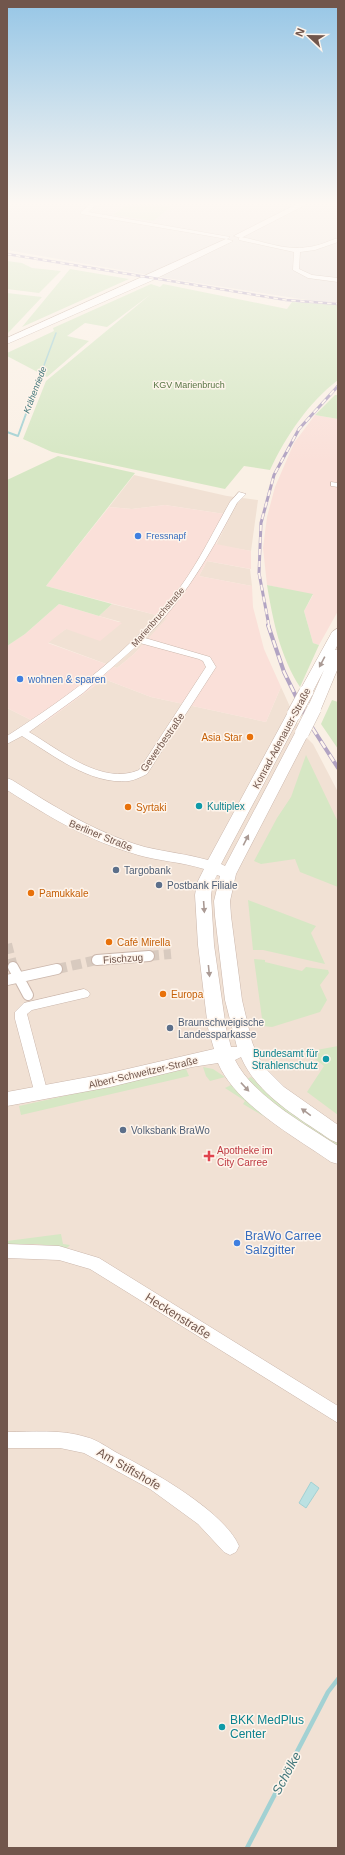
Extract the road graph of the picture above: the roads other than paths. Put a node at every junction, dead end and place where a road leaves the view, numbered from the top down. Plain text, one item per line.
1 (127, 289) edge
2 (7, 341) edge
3 (242, 494) dead end
4 (338, 632) edge
5 (140, 640) junction
6 (338, 653) edge
7 (22, 732) junction
8 (7, 741) edge
9 (7, 783) edge
10 (210, 871) junction
11 (228, 874) junction
12 (148, 956) tunnel mouth
13 (97, 960) tunnel mouth
14 (13, 967) tunnel mouth
15 (57, 969) tunnel mouth
16 (18, 977) junction
17 (7, 980) edge
18 (84, 994) dead end
19 (28, 995) dead end
20 (246, 1051) junction
21 (224, 1055) junction
22 (41, 1094) junction
23 (7, 1099) edge
24 (7, 1104) edge
25 (338, 1135) edge
26 (338, 1156) edge
27 (7, 1251) edge
28 (338, 1415) edge
29 (7, 1440) edge
30 (230, 1546) dead end

1 - 2 street
3 - 5 street, Marienbruchstraße
4 -> 10 street, Konrad-Adenauer-Straße, bridge
5 - 7 street, Marienbruchstraße
5 - 7 street, Gewerbestraße
11 -> 6 street, Konrad-Adenauer-Straße, bridge
7 - 8 street, Marienbruchstraße
9 - 10 street, Berliner Straße
10 - 11 street
10 -> 21 street, Konrad-Adenauer-Straße
11 - 20 street, Konrad-Adenauer-Straße
12 - 13 street, Fischzug
14 - 16 street
15 - 16 street
16 - 17 street
16 - 19 street
18 - 22 street
20 - 21 street, Albert-Schweitzer-Straße
25 -> 20 street, Konrad-Adenauer-Straße
21 - 22 street, Albert-Schweitzer-Straße
21 -> 26 street, Konrad-Adenauer-Straße
22 - 23 street, Albert-Schweitzer-Straße
22 - 24 street, Albert-Schweitzer-Straße
27 - 28 street, Heckenstraße
29 - 30 street, Am Stiftshofe

